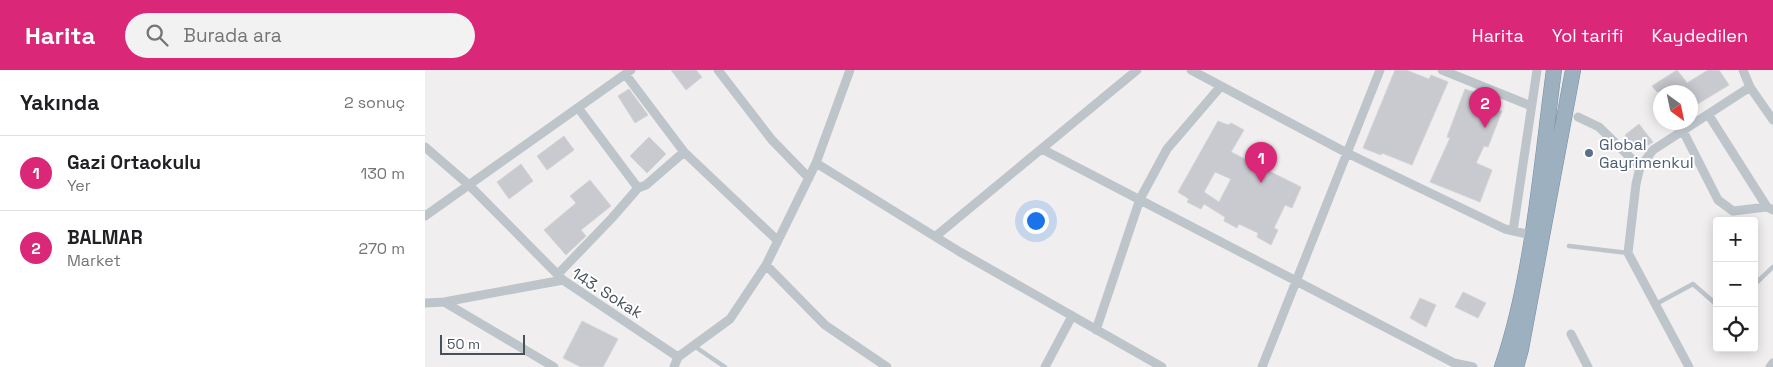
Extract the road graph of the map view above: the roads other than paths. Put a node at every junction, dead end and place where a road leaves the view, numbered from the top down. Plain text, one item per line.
1 (718, 70) edge
2 (850, 70) edge
3 (1137, 70) edge
4 (1191, 70) edge
5 (1380, 70) edge
6 (1442, 70) edge
7 (1537, 70) edge
8 (1554, 70) edge
9 (1573, 70) edge
10 (1743, 70) edge
11 (629, 72) edge
12 (1221, 86) junction
13 (1750, 87) junction
14 (1531, 106) junction
15 (579, 109) junction
16 (1708, 114) junction
17 (1577, 117) dead end
18 (1773, 120) edge
19 (1683, 131) junction
20 (425, 147) edge
21 (1042, 149) junction
22 (684, 152) junction
23 (1347, 153) junction
24 (816, 163) junction
25 (1639, 167) junction
26 (809, 178) junction
27 (469, 185) junction
28 (638, 188) junction
29 (1140, 199) junction
30 (1770, 208) edge
31 (425, 216) edge
32 (1513, 231) junction
33 (1531, 235) junction
34 (936, 236) junction
35 (777, 240) junction
36 (1569, 246) dead end
37 (1628, 253) junction
38 (766, 265) junction
39 (1773, 266) edge
40 (561, 277) junction
41 (1295, 279) junction
42 (1758, 281) edge
43 (445, 302) junction
44 (1713, 302) edge
45 (425, 303) edge
46 (1655, 304) junction
47 (1072, 316) junction
48 (1096, 330) junction
49 (1571, 334) dead end
50 (694, 346) junction
51 (678, 357) junction
52 (1773, 363) edge
53 (555, 367) edge
54 (674, 367) edge
55 (725, 367) edge
56 (887, 367) edge
57 (1045, 367) edge
58 (1162, 367) edge
59 (1262, 367) edge
60 (1473, 367) edge
61 (1503, 367) edge
62 (1516, 367) edge
63 (1588, 367) edge
64 (1689, 367) edge
65 (1770, 367) edge

1 - 26 street
2 - 24 street
3 - 21 street
4 - 12 street
5 - 23 street
6 - 14 street
7 - 14 street
8 - 33 highway
9 - 62 highway
10 - 13 street
11 - 15 street
11 - 22 street
12 - 23 street
12 - 29 street
13 - 16 street
13 - 18 street
14 - 32 street
15 - 27 street
15 - 28 street
16 - 19 street
16 - 30 street
17 - 25 street
19 - 25 street
19 - 30 street
20 - 27 street
21 - 29 street
21 - 34 street
22 - 28 street
22 - 35 street
23 - 32 street
23 - 41 street
24 - 26 street
24 - 34 street
25 - 37 street
26 - 35 street
27 - 31 street
27 - 40 street
28 - 40 street
29 - 41 street
29 - 48 street
32 - 33 street
33 - 61 highway
34 - 47 street
35 - 38 street
36 - 37 lane
37 - 46 street
38 - 50 street
38 - 56 street
39 - 42 lane
40 - 43 street, 143. Sokak
40 - 51 street, 143. Sokak
41 - 59 street
41 - 60 street
43 - 45 street, 143. Sokak
43 - 53 street
44 - 46 lane
46 - 64 street
47 - 48 street
47 - 57 street
48 - 58 street
49 - 63 street
50 - 51 street
50 - 55 lane
51 - 54 street
52 - 65 street

